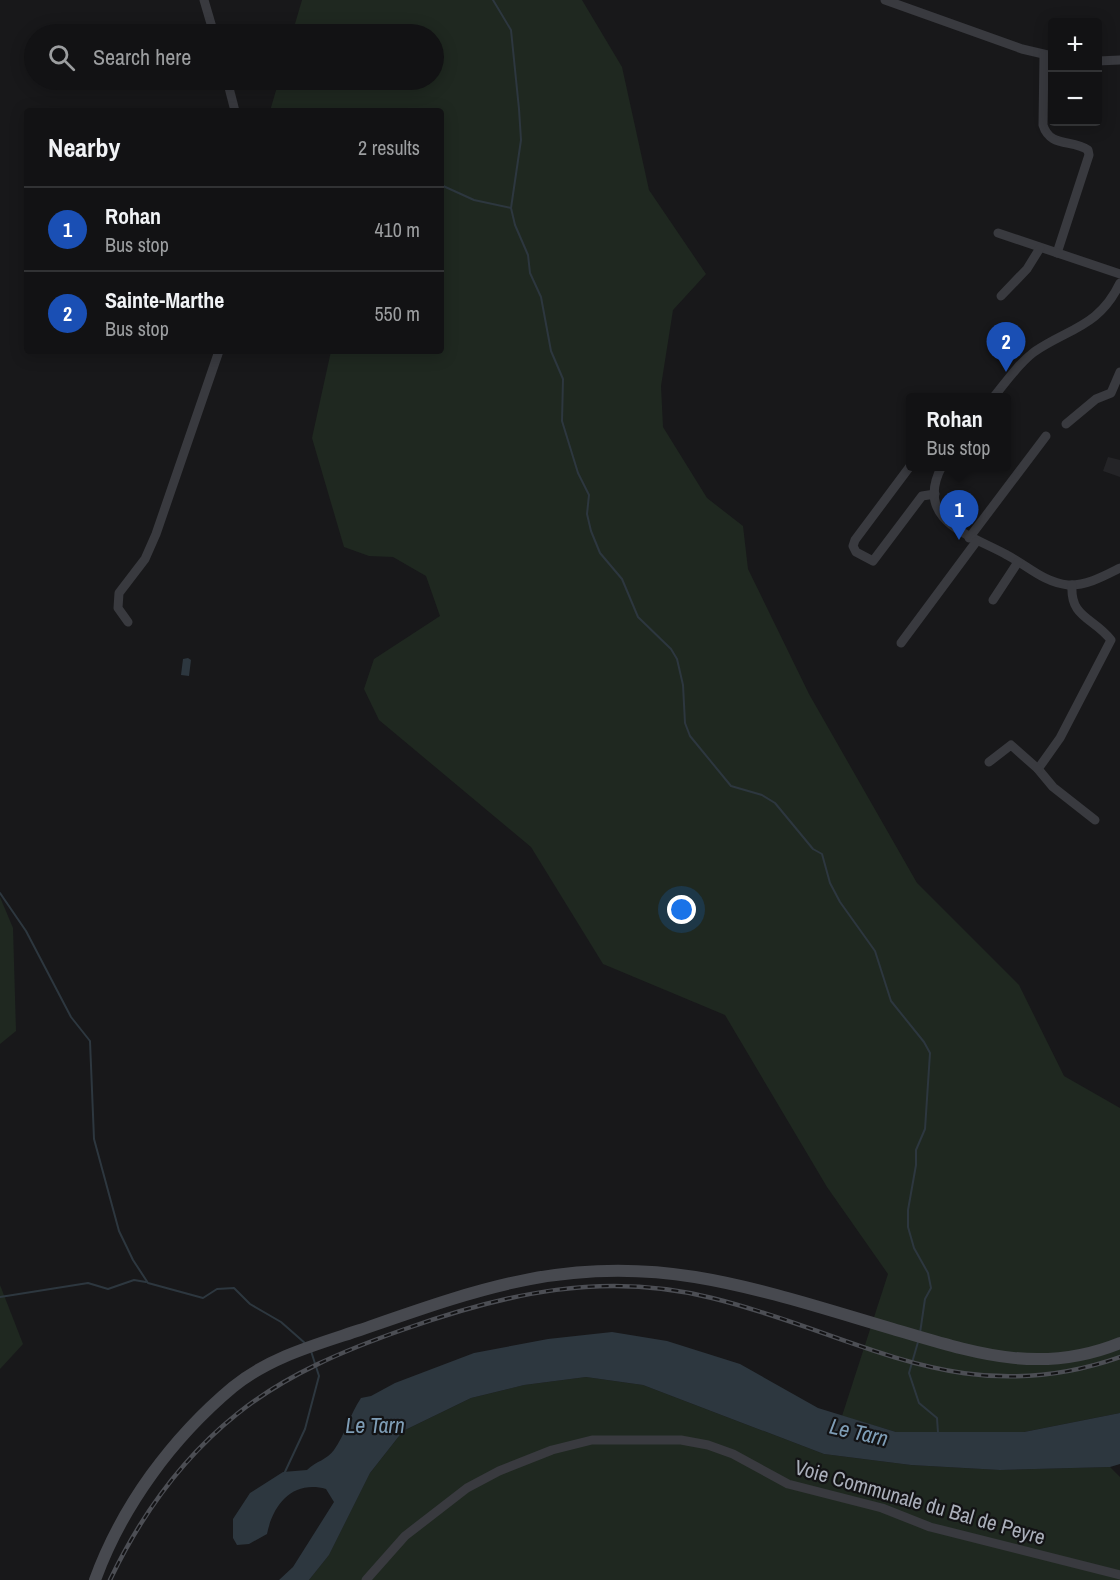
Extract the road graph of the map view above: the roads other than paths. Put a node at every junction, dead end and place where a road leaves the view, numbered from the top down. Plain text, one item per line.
1 (204, 0) edge
2 (885, 0) edge
3 (211, 24) edge
4 (1048, 55) edge
5 (1120, 60) edge
6 (1102, 61) edge
7 (230, 90) edge
8 (234, 108) edge
9 (998, 233) dead end
10 (1040, 248) junction
11 (1057, 253) junction
12 (1120, 274) edge
13 (1120, 283) edge
14 (1001, 296) dead end
15 (218, 354) edge
16 (1120, 372) edge
17 (997, 393) edge
18 (1066, 424) dead end
19 (1046, 436) dead end
20 (907, 471) edge
21 (937, 471) edge
22 (935, 494) junction
23 (973, 540) junction
24 (1018, 562) junction
25 (1120, 568) edge
26 (1072, 585) junction
27 (993, 600) dead end
28 (128, 622) dead end
29 (901, 643) dead end
30 (989, 762) dead end
31 (1038, 770) junction
32 (1095, 820) dead end
33 (1120, 1343) edge
34 (1120, 1575) edge
35 (95, 1580) edge
36 (366, 1580) edge

1 - 3 street
2 - 4 street
4 - 11 street
5 - 6 street
7 - 8 street
9 - 10 street
10 - 11 street
10 - 14 street
11 - 12 street
13 - 17 street
15 - 28 street
16 - 18 street
19 - 23 street
20 - 22 street
21 - 22 street
22 - 23 street
23 - 24 street
23 - 29 street
24 - 26 street
24 - 27 street
25 - 26 street
26 - 31 street
30 - 31 street
31 - 32 street
33 - 35 main road
34 - 36 street, Voie Communale du Bal de Peyre

